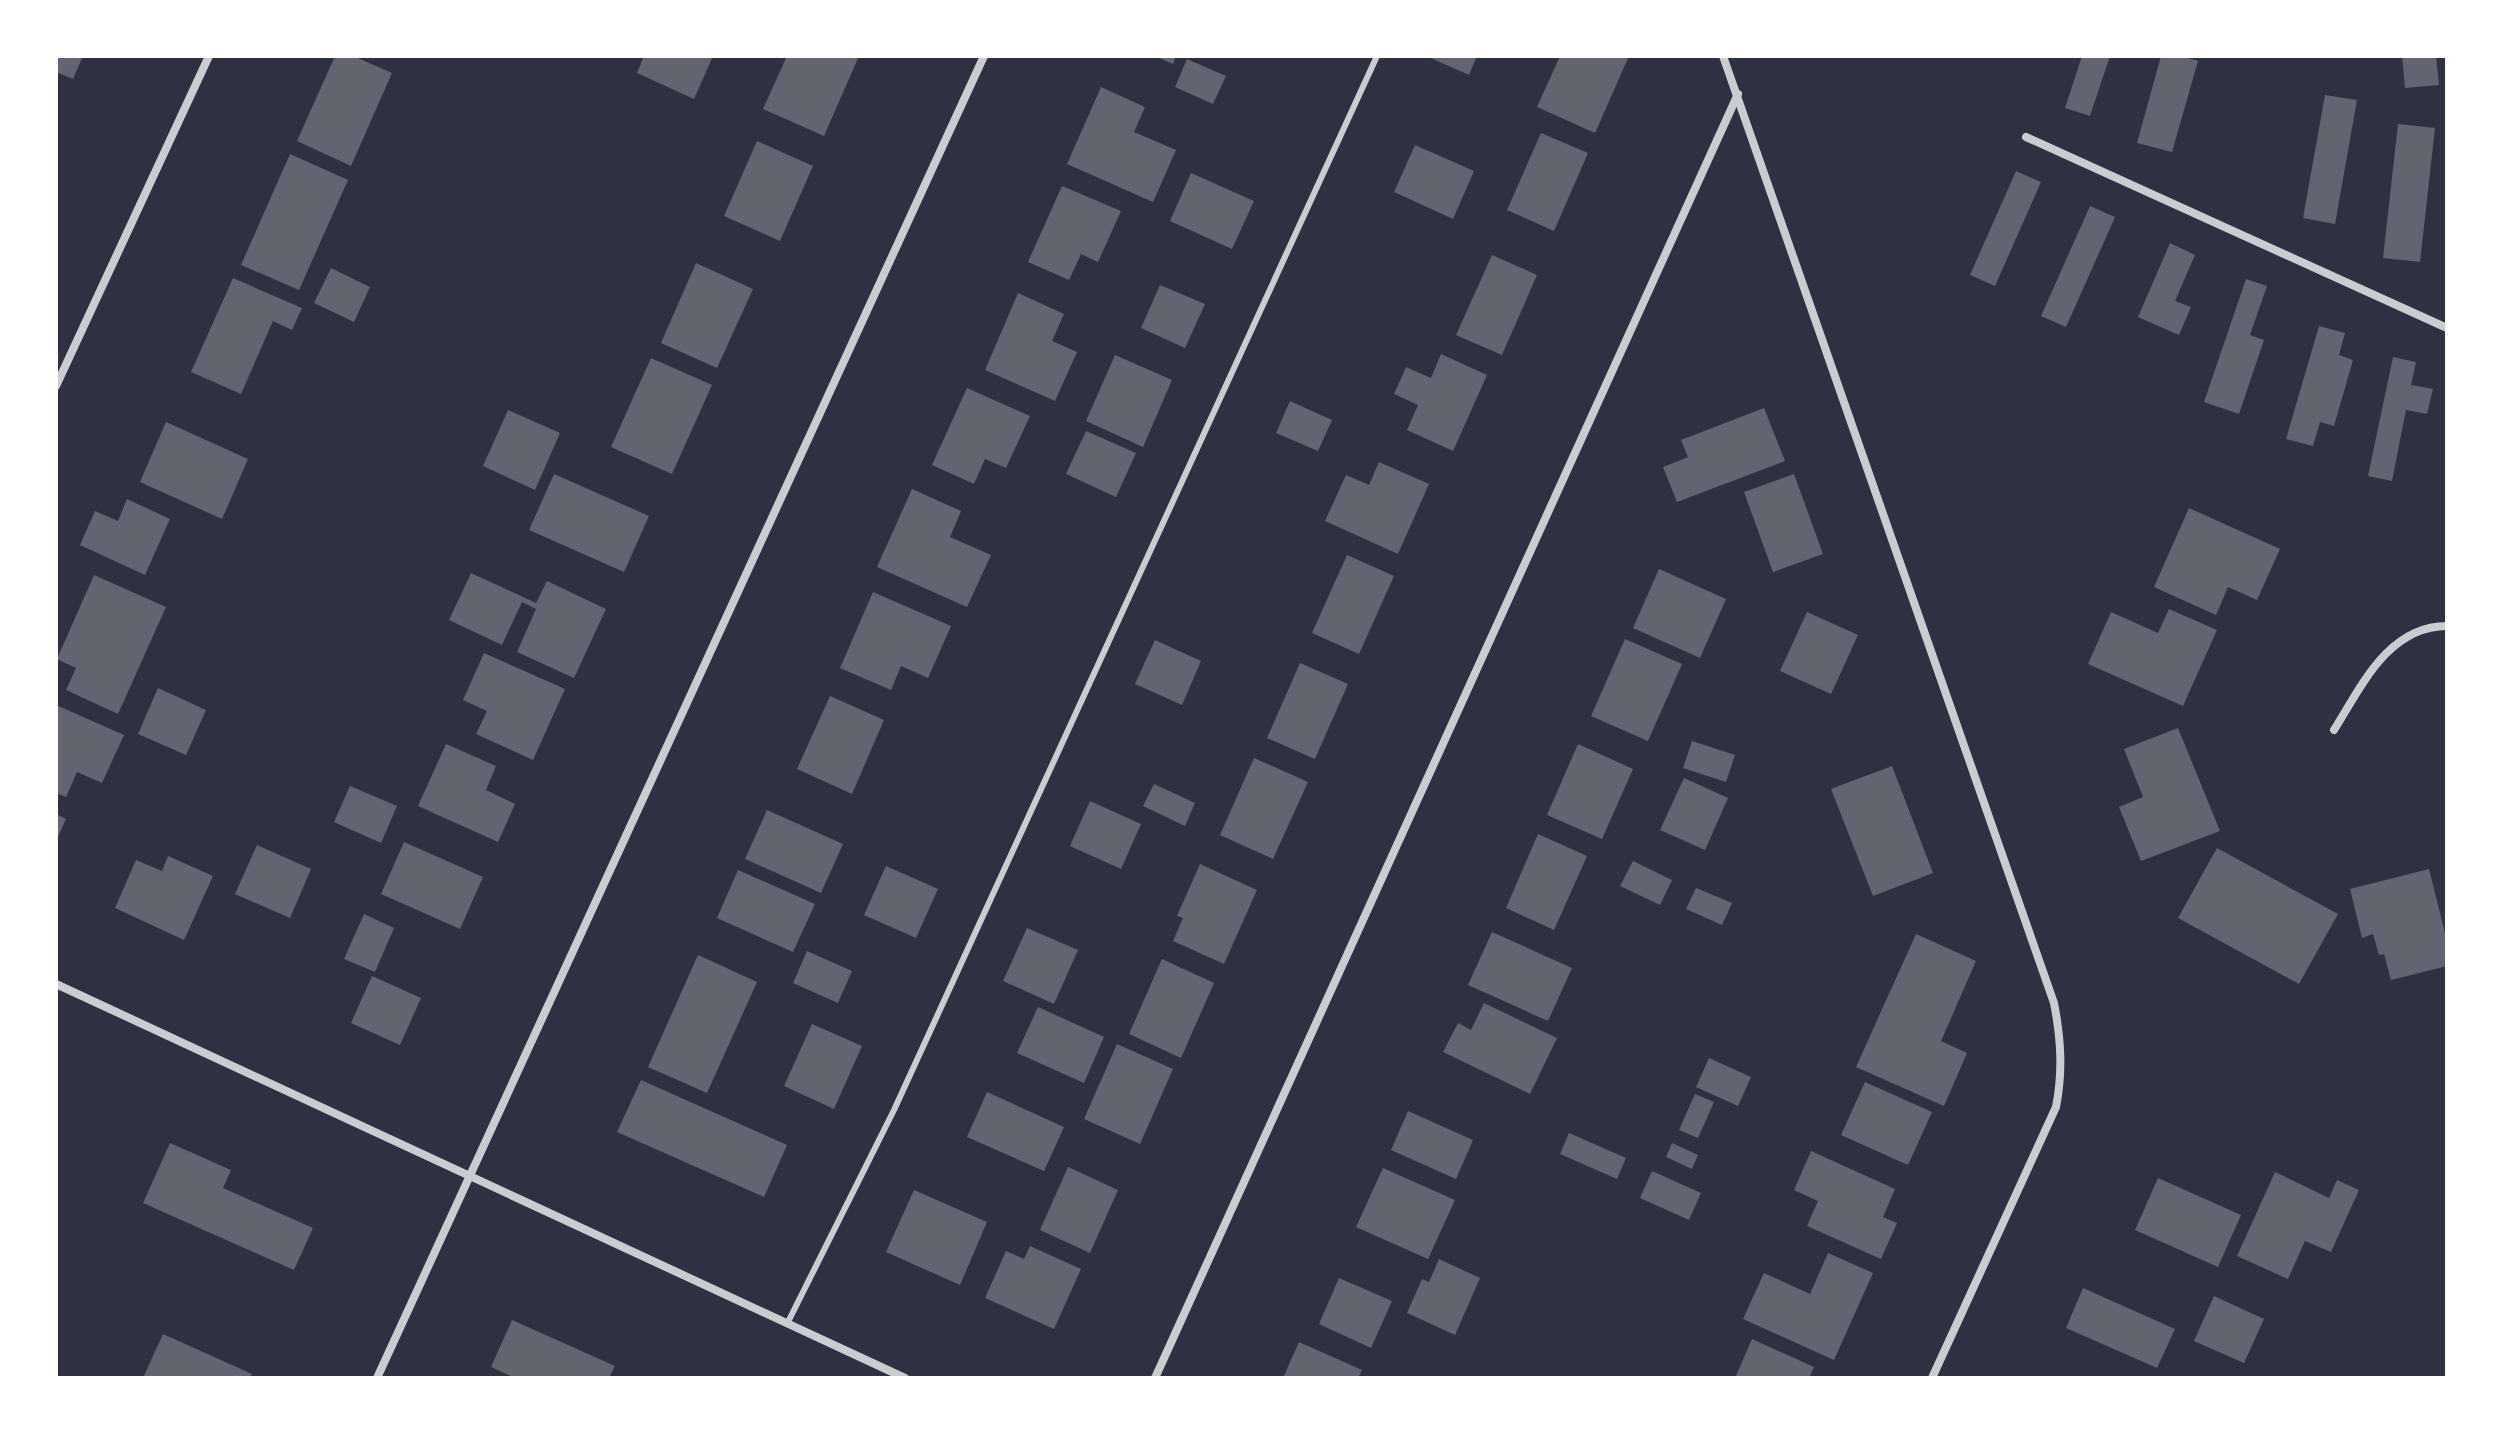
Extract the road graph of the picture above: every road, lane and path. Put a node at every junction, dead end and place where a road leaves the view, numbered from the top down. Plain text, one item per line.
1 (209, 56) edge
2 (984, 56) edge
3 (1377, 56) edge
4 (1723, 56) edge
5 (1738, 94) junction
6 (2026, 137) dead end
7 (2447, 328) edge
8 (56, 386) edge
9 (2447, 626) edge
10 (2334, 730) dead end
11 (56, 984) edge
12 (471, 1178) junction
13 (787, 1324) junction
14 (377, 1378) edge
15 (905, 1378) edge
16 (1155, 1378) edge
17 (1932, 1378) edge

1 - 8 street
2 - 12 street
3 - 13 lane
4 - 5 street
5 - 16 street
5 - 17 street
6 - 7 street
9 - 10 street
11 - 12 street
12 - 13 street
12 - 14 street
13 - 15 street

